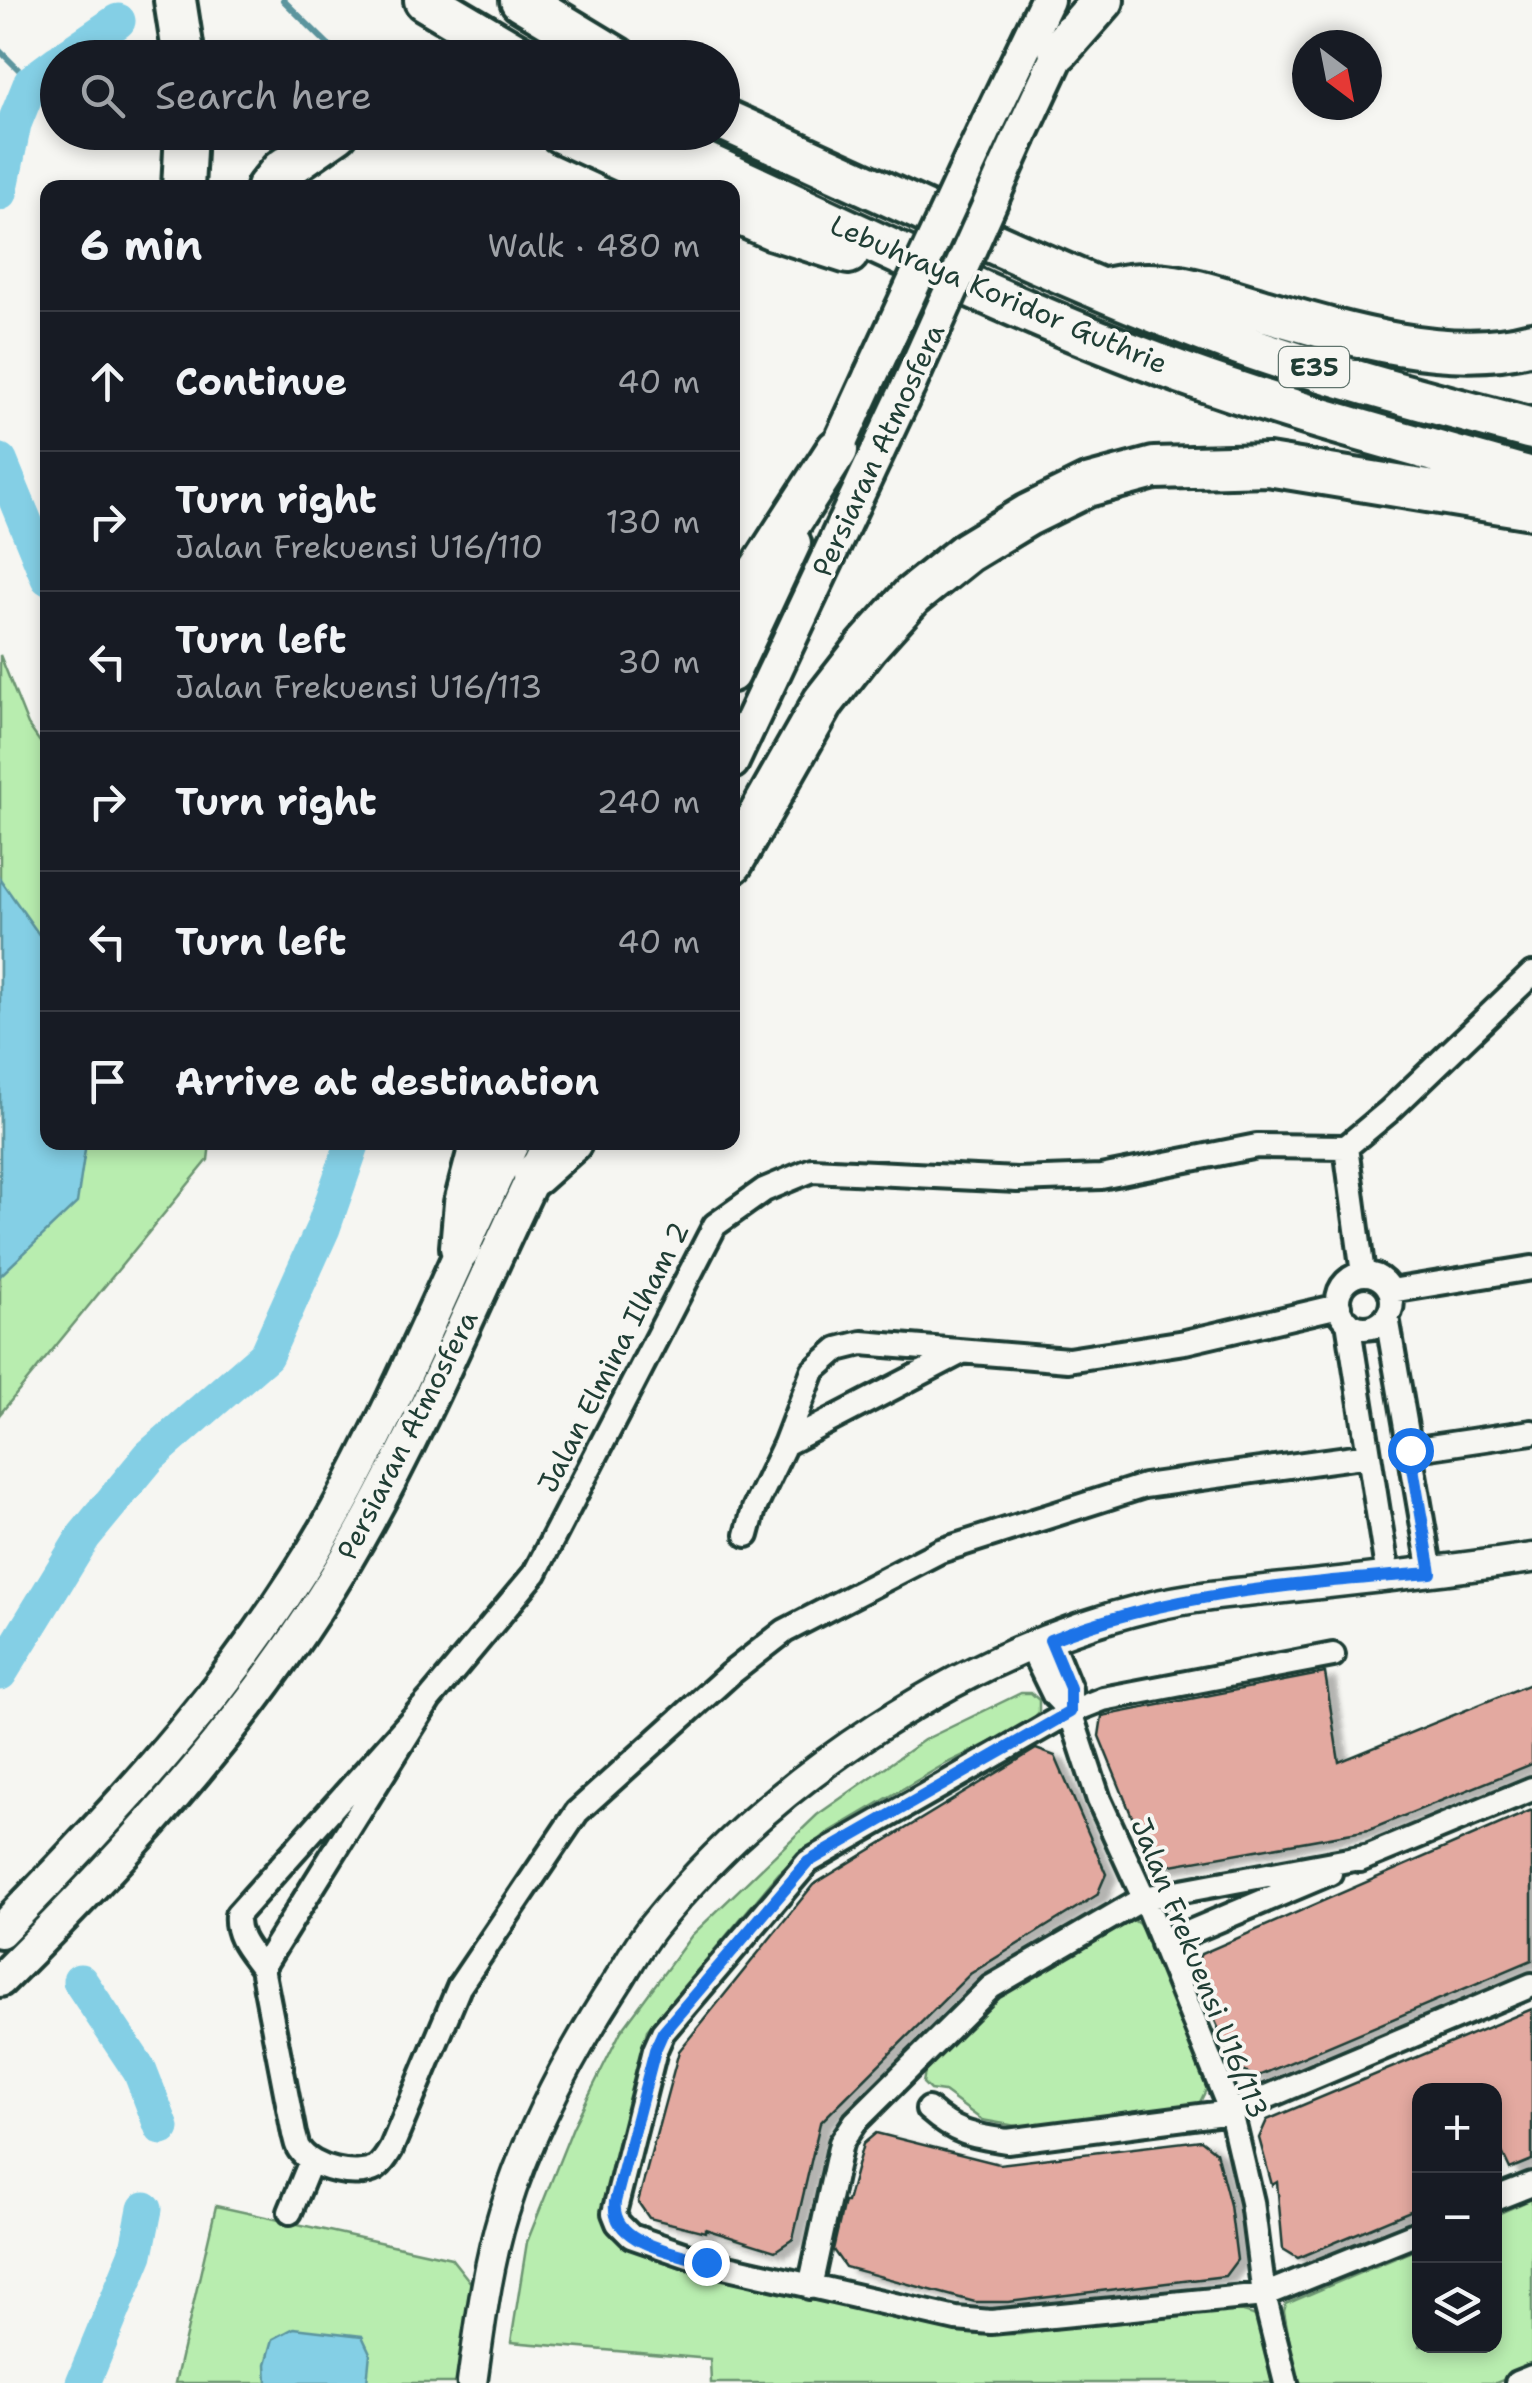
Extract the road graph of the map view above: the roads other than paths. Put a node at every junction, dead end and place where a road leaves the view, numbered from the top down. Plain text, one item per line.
1 (176, 0) edge
2 (425, 0) edge
3 (521, 0) edge
4 (1048, 0) edge
5 (1084, 0) edge
6 (1103, 0) edge
7 (182, 40) edge
8 (493, 40) edge
9 (587, 40) edge
10 (1058, 50) junction
11 (740, 127) edge
12 (185, 150) edge
13 (311, 150) edge
14 (599, 150) edge
15 (680, 150) edge
16 (183, 180) edge
17 (273, 180) edge
18 (665, 180) edge
19 (740, 214) edge
20 (1101, 290) junction
21 (1014, 306) junction
22 (1532, 343) edge
23 (1532, 429) edge
24 (837, 450) junction
25 (1532, 478) edge
26 (1532, 508) edge
27 (740, 600) edge
28 (740, 657) edge
29 (740, 745) edge
30 (740, 849) edge
31 (1532, 974) edge
32 (1346, 1148) junction
33 (479, 1150) edge
34 (532, 1153) edge
35 (461, 1247) junction
36 (1532, 1268) edge
37 (1363, 1274) junction
38 (1390, 1292) junction
39 (1343, 1313) junction
40 (1387, 1316) junction
41 (965, 1350) junction
42 (1532, 1432) edge
43 (786, 1444) junction
44 (1410, 1450) junction
45 (1369, 1456) junction
46 (747, 1535) dead end
47 (1532, 1558) edge
48 (1431, 1573) junction
49 (1388, 1576) junction
50 (1040, 1644) junction
51 (1333, 1655) dead end
52 (429, 1700) junction
53 (1070, 1712) junction
54 (1532, 1788) edge
55 (1370, 1856) junction
56 (1144, 1898) junction
57 (0, 1931) edge
58 (1162, 1944) junction
59 (262, 1968) junction
60 (0, 1980) edge
61 (1532, 1985) edge
62 (928, 2109) dead end
63 (1230, 2112) junction
64 (311, 2160) junction
65 (1532, 2184) edge
66 (1502, 2197) edge
67 (290, 2212) dead end
68 (1412, 2235) edge
69 (810, 2287) junction
70 (1264, 2294) junction
71 (1532, 2377) edge
72 (472, 2383) edge
73 (1286, 2383) edge
74 (1518, 2383) edge

1 - 7 highway
2 - 8 highway
3 - 9 highway
4 - 24 main road, Persiaran Atmosfera, bridge
5 - 10 main road, Persiaran Atmosfera
6 - 10 highway
10 - 29 main road, Persiaran Atmosfera, bridge
11 - 20 highway, Lebuhraya Koridor Guthrie / E35
12 - 16 highway
13 - 17 highway
14 - 18 highway
15 - 21 highway, Lebuhraya Koridor Guthrie / E35
19 - 21 highway
20 - 22 highway
20 - 23 highway, Lebuhraya Koridor Guthrie / E35
21 - 25 highway, Lebuhraya Koridor Guthrie / E35
24 - 27 highway
24 - 28 main road, Persiaran Atmosfera
26 - 30 highway
31 - 32 street
32 - 37 street
32 - 52 street, Jalan Elmina Ilham 2
33 - 35 highway
34 - 35 main road, Persiaran Atmosfera
34 - 60 main road, Persiaran Atmosfera
35 - 57 main road, Persiaran Atmosfera
36 - 38 street
37 - 38 street
37 - 39 street
38 - 40 street
39 - 40 street
39 - 41 street
39 - 45 street
40 - 44 street
41 - 43 street
41 - 43 street
42 - 44 street
43 - 46 street
44 - 48 street
45 - 49 street
45 - 64 street
47 - 48 street
48 - 49 street
49 - 50 street
50 - 53 street, Jalan Frekuensi U16/113
50 - 72 street
51 - 53 street
52 - 59 street, Jalan Elmina Ilham 2
52 - 59 street, Jalan Elmina Ilham 2
53 - 56 street, Jalan Frekuensi U16/113
53 - 69 street
54 - 55 street
55 - 56 street
55 - 58 street
56 - 58 street, Jalan Frekuensi U16/113
56 - 69 street
58 - 63 street, Jalan Frekuensi U16/113
59 - 64 street, Jalan Elmina Ilham 2
61 - 63 street
62 - 63 street
63 - 70 street, Jalan Frekuensi U16/113
64 - 67 street
65 - 66 street
68 - 70 street
69 - 70 street
70 - 73 street, Jalan Frekuensi U16/113
71 - 74 street

